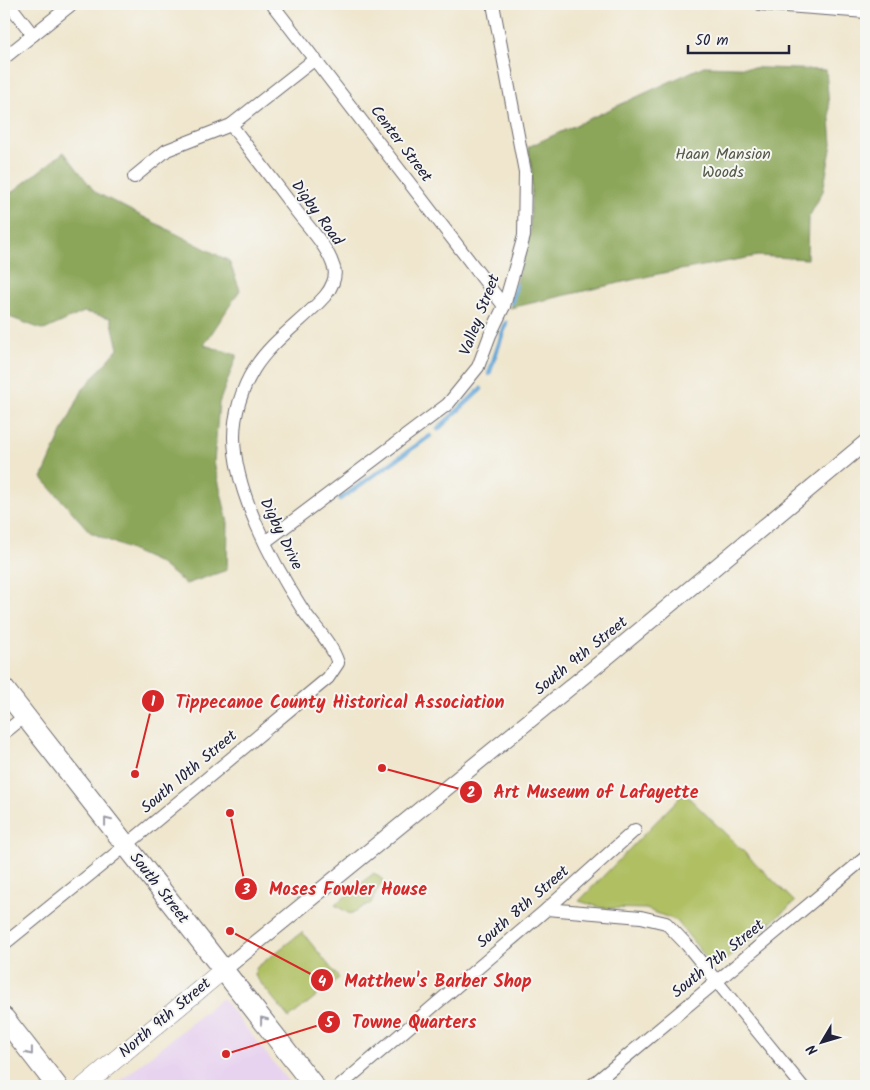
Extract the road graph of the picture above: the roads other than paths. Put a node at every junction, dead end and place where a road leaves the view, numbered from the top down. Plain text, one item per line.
1 (8, 4) edge
2 (72, 4) edge
3 (272, 4) edge
4 (493, 4) edge
5 (760, 4) edge
6 (866, 12) edge
7 (33, 35) junction
8 (4, 58) edge
9 (315, 59) junction
10 (231, 124) junction
11 (134, 177) dead end
12 (504, 306) junction
13 (238, 406) joint
14 (866, 442) edge
15 (265, 542) junction
16 (338, 663) joint
17 (4, 689) edge
18 (25, 716) junction
19 (4, 733) edge
20 (635, 830) dead end
21 (126, 845) junction
22 (866, 856) edge
23 (547, 909) junction
24 (4, 944) edge
25 (223, 970) junction
26 (716, 981) junction
27 (4, 1018) edge
28 (57, 1086) edge
29 (84, 1086) edge
30 (314, 1086) edge
31 (340, 1086) edge
32 (591, 1086) edge
33 (802, 1086) edge

1 - 7 street
2 - 7 street
3 - 9 street, Center Street
4 - 12 street, Valley Street
5 - 6 street
7 - 8 street
9 - 10 street
9 - 12 street, Center Street
10 - 11 street
10 - 13 street, Digby Road
12 - 15 street, Valley Street
13 - 15 street, Digby Drive
14 - 25 street, South 9th Street
15 - 16 street, Digby Drive
16 - 21 street, South 10th Street
17 - 18 main road, South Street
18 - 19 street
21 -> 18 main road, South Street
20 - 23 street, South 8th Street
21 - 24 street, South 10th Street
21 - 25 main road, South Street
22 - 26 street, South 7th Street
23 - 26 street
23 - 31 street, South 8th Street
25 - 29 main road, North 9th Street
30 -> 25 main road, South Street
26 - 32 street, South 7th Street
26 - 33 street
27 -> 28 main road

